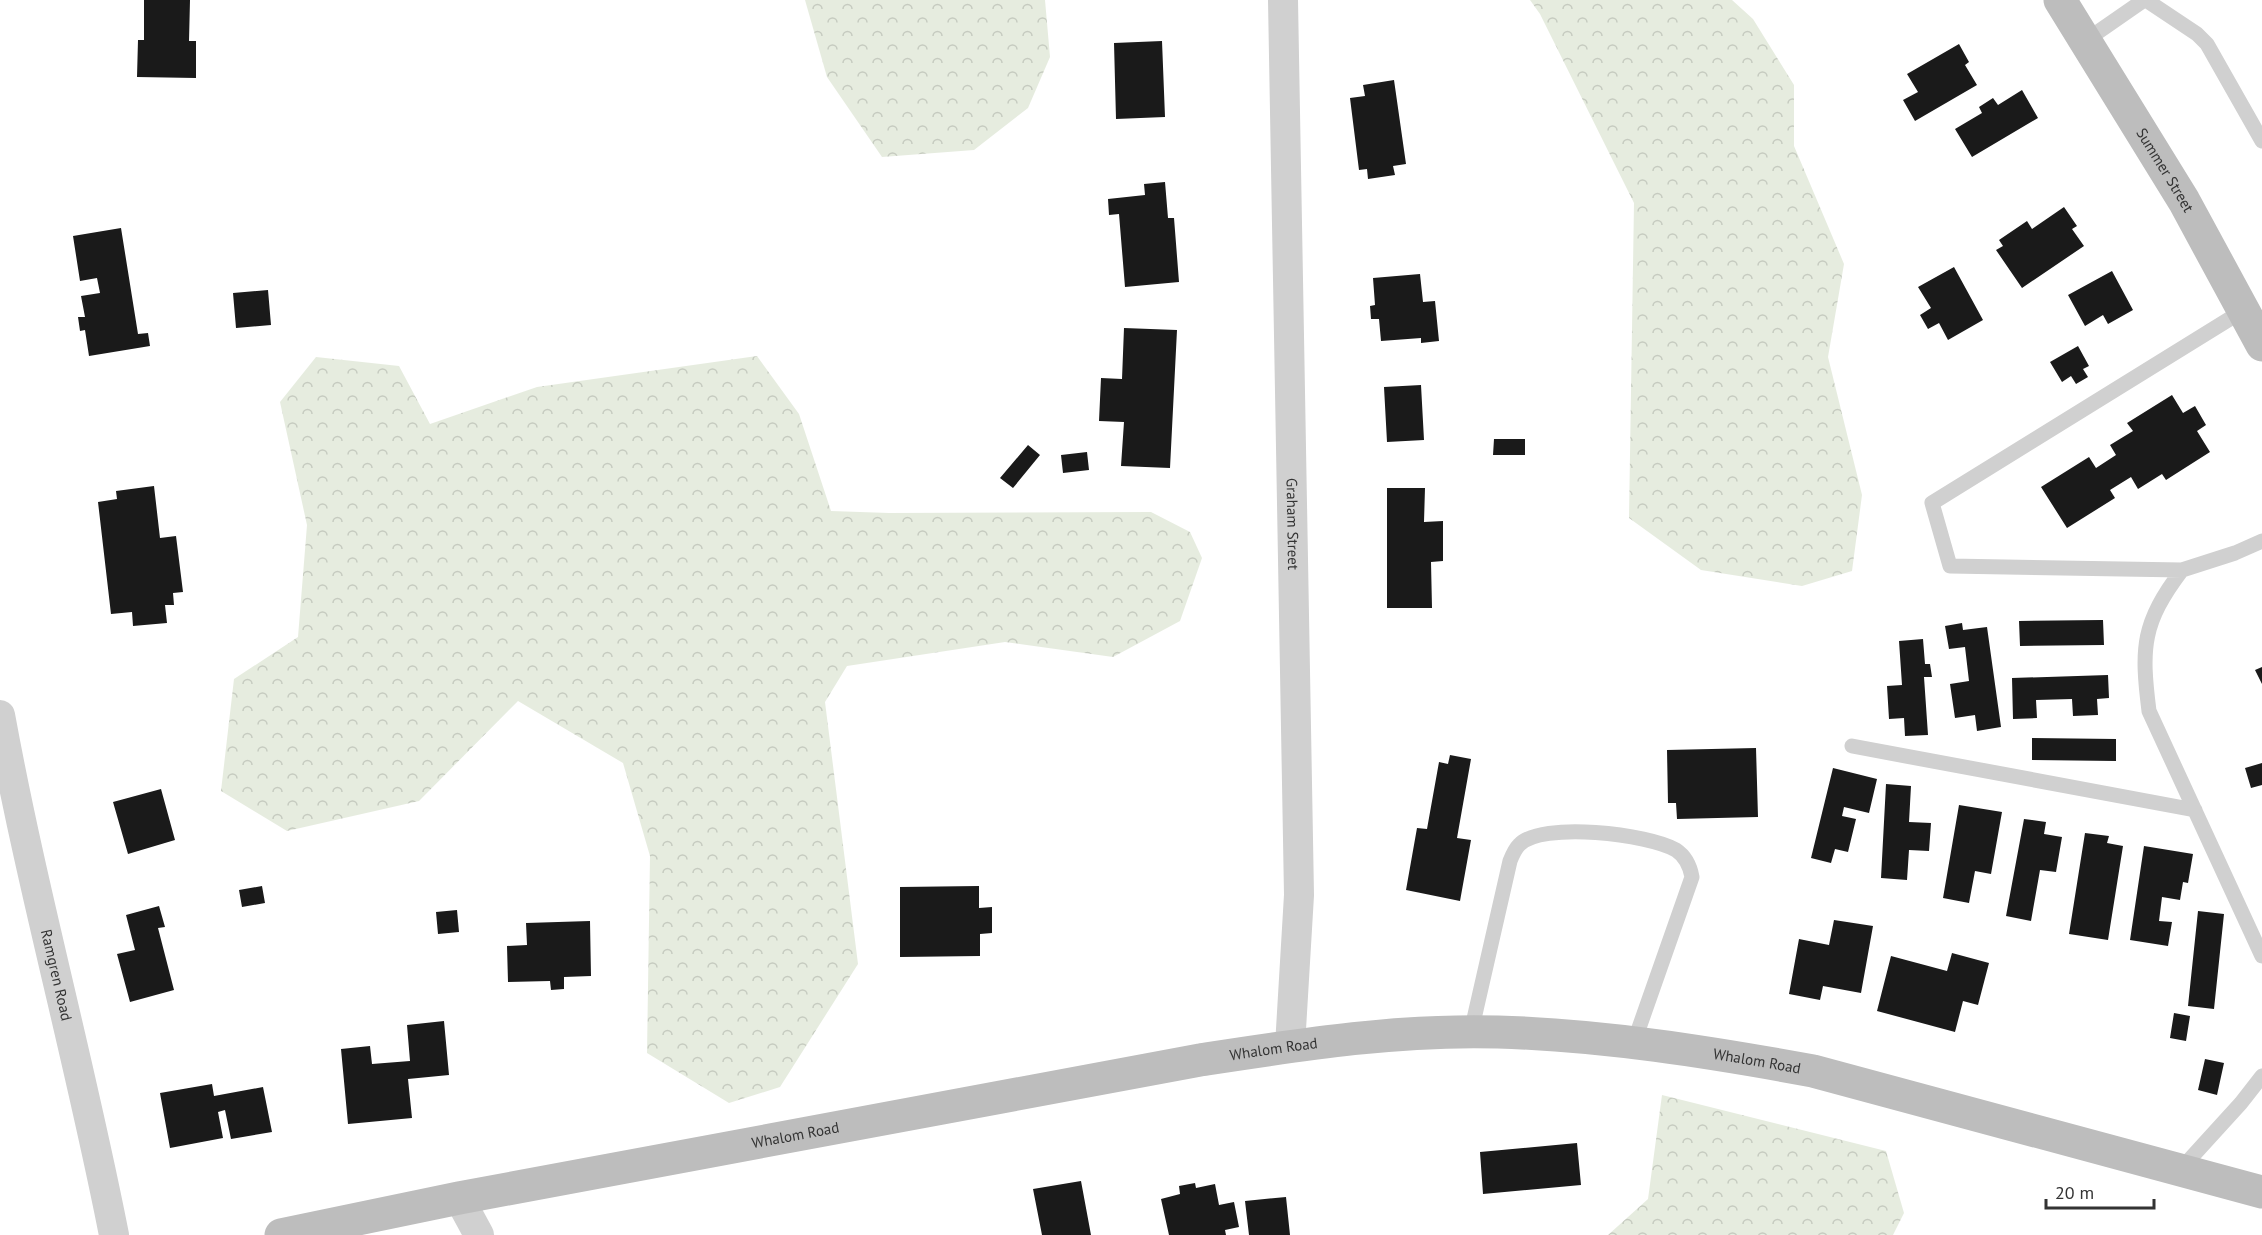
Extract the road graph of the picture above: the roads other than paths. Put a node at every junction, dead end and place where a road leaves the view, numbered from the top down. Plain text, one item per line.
1 (1283, 0) edge
2 (2060, 0) edge
3 (2145, 0) edge
4 (2085, 41) junction
5 (2262, 141) edge
6 (2244, 310) junction
7 (2262, 345) edge
8 (2262, 541) edge
9 (2182, 570) junction
10 (0, 715) edge
11 (1852, 746) dead end
12 (2195, 810) junction
13 (2262, 956) edge
14 (1471, 1032) junction
15 (1633, 1045) junction
16 (1290, 1046) junction
17 (2262, 1076) edge
18 (2180, 1170) junction
19 (2262, 1192) edge
20 (459, 1198) junction
21 (114, 1235) edge
22 (281, 1235) edge
23 (479, 1235) edge

1 - 16 street, Graham Street
2 - 4 main road, Summer Street
3 - 4 lane
3 - 5 lane
4 - 6 main road, Summer Street
6 - 7 main road, Summer Street
6 - 9 lane
8 - 9 lane
9 - 12 lane
10 - 21 street, Ramgren Road
11 - 12 lane
12 - 13 lane
14 - 15 main road, Whalom Road
14 - 15 lane
14 - 16 main road, Whalom Road
15 - 18 main road, Whalom Road
16 - 20 main road, Whalom Road
17 - 18 lane
18 - 19 main road, Whalom Road
20 - 22 main road, Whalom Road
20 - 23 street

